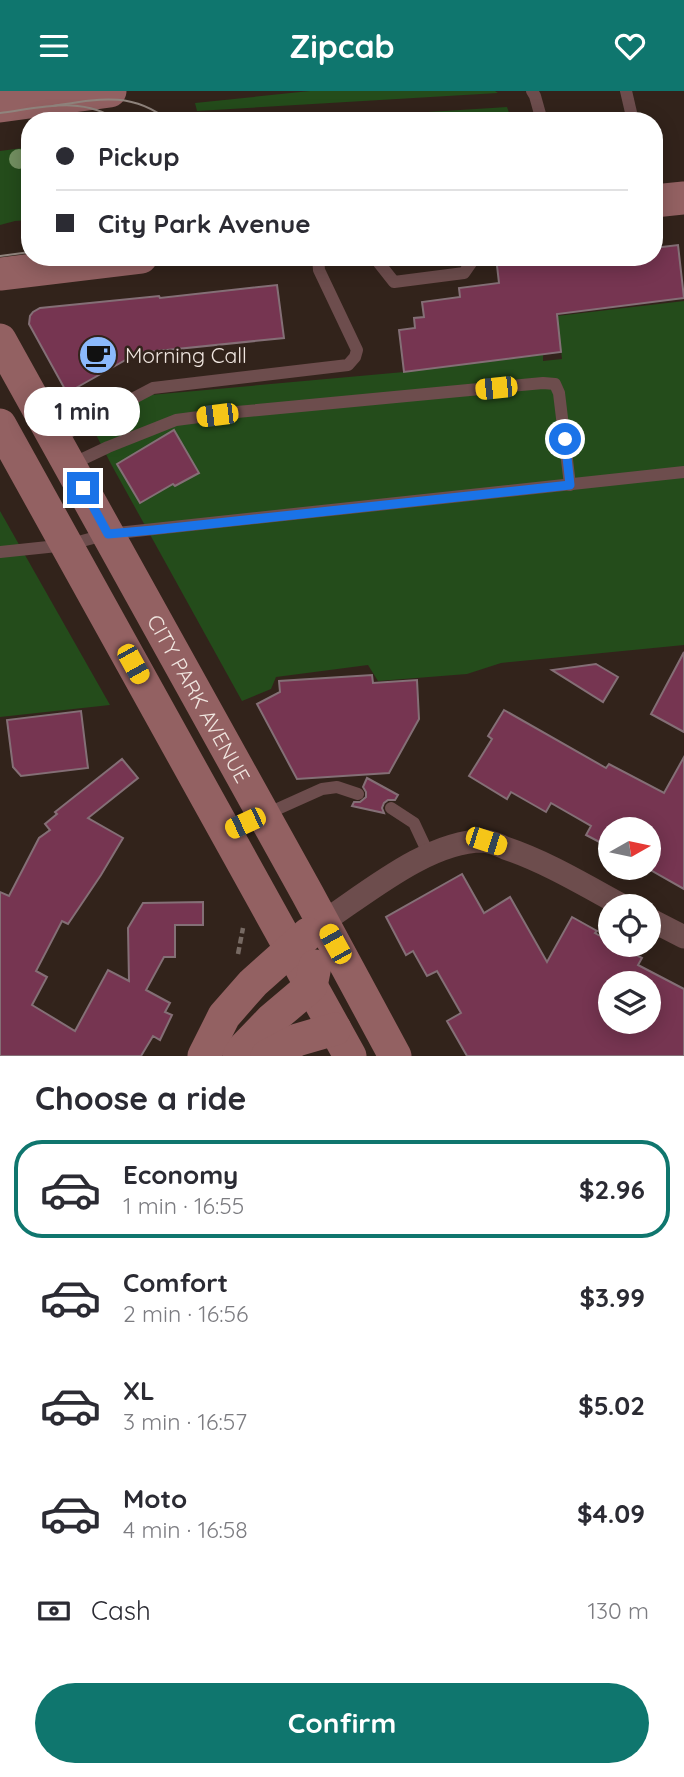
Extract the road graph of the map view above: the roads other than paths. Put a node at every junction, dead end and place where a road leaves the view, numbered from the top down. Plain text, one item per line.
1 (110, 91) edge
2 (532, 91) edge
3 (626, 91) edge
4 (0, 106) edge
5 (539, 112) edge
6 (631, 112) edge
7 (684, 198) edge
8 (663, 200) edge
9 (66, 266) edge
10 (319, 266) edge
11 (381, 266) edge
12 (469, 266) edge
13 (0, 274) edge
14 (0, 340) edge
15 (0, 425) edge
16 (63, 452) junction
17 (684, 472) edge
18 (570, 485) junction
19 (108, 534) junction
20 (66, 545) junction
21 (0, 552) edge
22 (358, 795) dead end
23 (391, 808) dead end
24 (264, 815) junction
25 (226, 832) junction
26 (429, 855) junction
27 (600, 894) edge
28 (323, 922) junction
29 (661, 925) edge
30 (684, 937) edge
31 (290, 948) junction
32 (311, 986) junction
33 (342, 1042) edge
34 (204, 1056) edge
35 (239, 1056) edge
36 (267, 1056) edge
37 (396, 1056) edge

1 - 4 main road
2 - 5 lane
3 - 6 lane
7 - 8 main road
9 - 13 main road
10 - 16 lane
11 - 12 lane
14 - 16 main road, CITY PARK AVENUE
15 - 20 main road, CITY PARK AVENUE
16 - 18 lane
16 - 19 main road, CITY PARK AVENUE
17 - 18 lane
18 - 19 lane
19 - 20 lane
19 - 24 main road, CITY PARK AVENUE
20 - 21 lane
20 - 25 main road, CITY PARK AVENUE
22 - 24 lane
23 - 26 lane
24 - 25 lane
24 - 28 main road, CITY PARK AVENUE
25 - 31 main road, CITY PARK AVENUE
26 - 27 street
26 - 28 street
28 - 31 main road
28 - 32 main road
28 - 37 main road, CITY PARK AVENUE
29 - 30 street
31 - 32 main road, CITY PARK AVENUE
31 - 34 main road
32 - 33 main road, CITY PARK AVENUE
32 - 35 main road
33 - 36 main road

